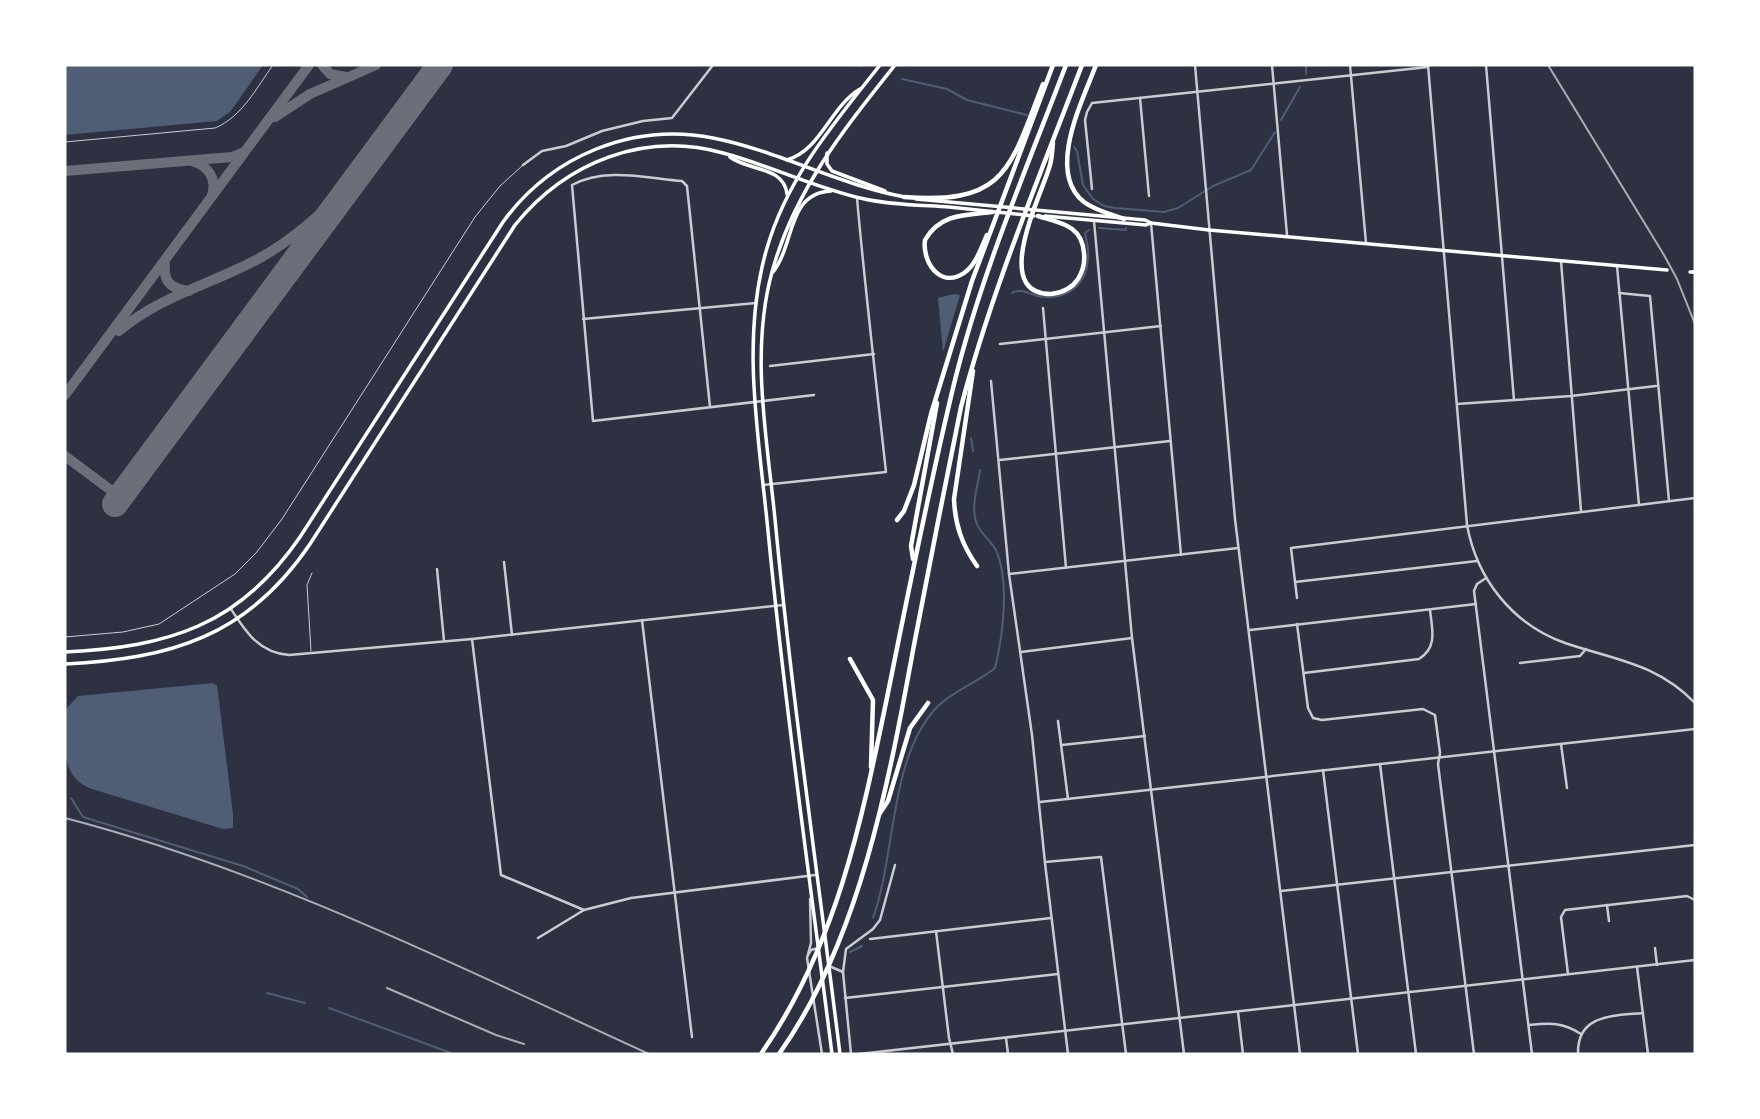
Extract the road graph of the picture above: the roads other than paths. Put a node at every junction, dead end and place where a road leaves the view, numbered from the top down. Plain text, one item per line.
1 (273, 65) edge
2 (713, 65) edge
3 (880, 65) edge
4 (895, 65) edge
5 (1053, 65) edge
6 (1066, 65) edge
7 (1082, 65) edge
8 (1096, 65) edge
9 (1195, 65) edge
10 (1272, 65) edge
11 (1350, 65) edge
12 (1486, 65) edge
13 (1428, 66) edge
14 (1351, 76) junction
15 (1274, 84) junction
16 (862, 88) junction
17 (1197, 92) junction
18 (1140, 98) junction
19 (1054, 137) junction
20 (65, 142) edge
21 (726, 153) junction
22 (827, 153) junction
23 (785, 161) junction
24 (523, 165) joint
25 (803, 167) junction
26 (816, 171) junction
27 (797, 177) junction
28 (809, 181) junction
29 (1092, 189) dead end
30 (834, 191) junction
31 (890, 194) junction
32 (1149, 195) dead end
33 (787, 196) junction
34 (904, 197) junction
35 (858, 198) junction
36 (992, 212) junction
37 (1038, 216) junction
38 (995, 218) junction
39 (1124, 219) junction
40 (1094, 220) junction
41 (1151, 223) junction
42 (1209, 230) junction
43 (1287, 235) junction
44 (1366, 243) junction
45 (1444, 251) junction
46 (1503, 255) junction
47 (1561, 261) junction
48 (1617, 266) junction
49 (1667, 270) dead end
50 (771, 274) junction
51 (1619, 293) junction
52 (756, 303) junction
53 (698, 307) junction
54 (1043, 308) dead end
55 (583, 319) junction
56 (1161, 326) junction
57 (1103, 333) junction
58 (1046, 339) junction
59 (1000, 344) dead end
60 (976, 352) junction
61 (874, 354) junction
62 (770, 366) dead end
63 (991, 381) dead end
64 (941, 384) junction
65 (1657, 386) junction
66 (1628, 389) junction
67 (814, 395) dead end
68 (1571, 396) junction
69 (1514, 400) junction
70 (764, 401) junction
71 (756, 402) junction
72 (1457, 404) junction
73 (710, 407) junction
74 (1170, 441) junction
75 (1114, 447) junction
76 (1055, 454) junction
77 (999, 460) junction
78 (763, 485) junction
79 (771, 485) junction
80 (1695, 498) edge
81 (1669, 501) junction
82 (1639, 505) junction
83 (1581, 511) junction
84 (897, 520) dead end
85 (1467, 524) junction
86 (1238, 548) junction
87 (1181, 555) junction
88 (1124, 561) junction
89 (1477, 561) junction
90 (504, 562) dead end
91 (914, 564) junction
92 (977, 566) dead end
93 (1066, 568) junction
94 (437, 569) dead end
95 (313, 573) dead end
96 (1009, 574) junction
97 (1486, 578) junction
98 (1295, 582) junction
99 (1297, 598) dead end
100 (1476, 604) junction
101 (783, 605) junction
102 (775, 606) junction
103 (231, 609) junction
104 (1430, 610) junction
105 (237, 619) junction
106 (642, 620) junction
107 (1297, 624) junction
108 (1248, 630) junction
109 (512, 635) junction
110 (65, 637) edge
111 (1132, 638) junction
112 (472, 639) junction
113 (444, 642) junction
114 (1586, 649) junction
115 (65, 652) edge
116 (1021, 652) junction
117 (311, 653) junction
118 (850, 659) dead end
119 (1520, 663) dead end
120 (65, 664) edge
121 (1303, 673) junction
122 (928, 703) dead end
123 (1695, 703) edge
124 (1058, 720) dead end
125 (1695, 729) edge
126 (1145, 736) junction
127 (1561, 744) junction
128 (1062, 745) junction
129 (1494, 751) junction
130 (1439, 758) junction
131 (1380, 764) junction
132 (1323, 771) junction
133 (871, 773) junction
134 (1266, 777) junction
135 (1567, 788) dead end
136 (1152, 790) junction
137 (1068, 799) junction
138 (1040, 802) junction
139 (878, 816) junction
140 (1695, 845) edge
141 (1045, 863) junction
142 (895, 866) dead end
143 (1508, 866) junction
144 (1452, 872) junction
145 (815, 875) junction
146 (807, 876) junction
147 (1394, 878) junction
148 (1337, 885) junction
149 (1280, 891) junction
150 (673, 893) junction
151 (810, 897) junction
152 (1695, 900) edge
153 (1607, 905) junction
154 (584, 910) junction
155 (1051, 918) junction
156 (1609, 921) dead end
157 (936, 931) junction
158 (538, 938) dead end
159 (870, 939) dead end
160 (818, 948) junction
161 (1655, 948) dead end
162 (807, 958) junction
163 (1695, 960) edge
164 (1657, 965) junction
165 (829, 966) junction
166 (1637, 967) junction
167 (843, 972) junction
168 (1058, 974) junction
169 (1568, 974) junction
170 (1523, 980) junction
171 (1466, 986) junction
172 (943, 987) junction
173 (1409, 992) junction
174 (845, 998) junction
175 (1352, 999) junction
176 (1294, 1005) junction
177 (1238, 1012) junction
178 (1643, 1013) junction
179 (1180, 1018) junction
180 (1123, 1025) junction
181 (1529, 1025) junction
182 (1065, 1031) junction
183 (1581, 1034) junction
184 (692, 1037) dead end
185 (1006, 1038) junction
186 (951, 1044) junction
187 (895, 1052) edge
188 (761, 1054) edge
189 (779, 1054) edge
190 (822, 1054) edge
191 (832, 1054) edge
192 (840, 1054) edge
193 (851, 1054) edge
194 (859, 1054) edge
195 (953, 1054) edge
196 (1008, 1054) edge
197 (1068, 1054) edge
198 (1126, 1054) edge
199 (1184, 1054) edge
200 (1243, 1054) edge
201 (1300, 1054) edge
202 (1358, 1054) edge
203 (1416, 1054) edge
204 (1475, 1054) edge
205 (1532, 1054) edge
206 (1578, 1054) edge
207 (1648, 1054) edge

1 - 20 lane
2 - 24 street
3 - 16 main road
4 - 22 main road
5 - 34 highway
5 - 38 highway
6 - 91 highway
7 - 19 highway
8 - 39 highway
9 - 17 street
10 - 15 street
11 - 14 street
12 - 46 street
13 - 14 street
13 - 45 street
14 - 15 street
14 - 44 street
15 - 17 street
15 - 43 street
16 - 23 main road
16 - 25 main road
17 - 18 street
17 - 42 street
18 - 29 street
18 - 32 street
19 - 37 highway
19 - 60 highway
21 - 27 main road
21 - 33 main road
21 - 105 main road
22 - 26 main road
22 - 31 main road
23 - 25 main road
23 - 103 main road
24 - 110 lane
25 - 26 main road
25 - 27 main road
26 - 28 main road
26 - 31 main road
27 - 28 main road
27 - 33 main road
28 - 30 main road
28 - 50 main road
30 - 35 main road
30 - 50 main road
31 - 34 main road
33 - 52 main road
34 - 39 main road
35 - 36 main road
35 - 61 street
36 - 37 main road
36 - 38 highway
37 - 40 main road
38 - 64 highway
39 - 41 main road
40 - 41 main road
40 - 57 street
41 - 42 main road
41 - 56 street
42 - 43 main road
42 - 86 street
43 - 44 main road
44 - 45 main road
45 - 46 main road
45 - 72 street
46 - 47 main road
46 - 69 street
47 - 48 main road
47 - 68 street
48 - 49 main road
48 - 51 street
50 - 70 main road
51 - 65 street
51 - 66 street
52 - 53 street
52 - 71 main road
53 - 55 street
53 - 55 street
53 - 73 street
54 - 58 street
55 - 73 street
56 - 57 street
56 - 74 street
57 - 58 street
57 - 75 street
58 - 59 street
58 - 76 street
60 - 92 highway
60 - 139 highway
61 - 62 street
61 - 79 street
63 - 77 street
64 - 84 highway
64 - 91 highway
65 - 66 street
65 - 81 street
66 - 68 street
66 - 82 street
67 - 70 street
68 - 69 street
68 - 83 street
69 - 72 street
70 - 71 street
70 - 79 main road
71 - 73 street
71 - 78 main road
72 - 85 street
74 - 75 street
74 - 87 street
75 - 76 street
75 - 88 street
76 - 77 street
76 - 93 street
77 - 96 street
78 - 79 street
78 - 102 main road
79 - 101 main road
80 - 81 street
81 - 82 street
82 - 83 street
83 - 85 street
85 - 89 street
85 - 98 street
86 - 87 street
86 - 108 street
87 - 88 street
88 - 93 street
88 - 111 street
89 - 97 street
89 - 98 street
90 - 109 street
91 - 133 highway
93 - 96 street
94 - 113 street
95 - 117 lane
96 - 116 street
97 - 100 street
97 - 114 street
98 - 99 street
100 - 104 street
100 - 129 street
101 - 102 street
101 - 145 main road
102 - 106 street
102 - 146 main road
103 - 105 street
103 - 115 main road
104 - 107 street
104 - 121 street
105 - 117 street
105 - 120 main road
106 - 109 street
106 - 150 street
107 - 108 street
107 - 121 street
108 - 134 street
109 - 112 street
111 - 116 street
111 - 126 street
112 - 113 street
112 - 154 street
113 - 117 street
114 - 119 street
114 - 123 street
116 - 138 street
118 - 133 highway
121 - 130 street
122 - 139 highway
124 - 128 street
125 - 127 street
126 - 128 street
126 - 136 street
127 - 129 street
127 - 135 street
128 - 137 street
129 - 130 street
129 - 143 street
130 - 131 street
130 - 144 street
131 - 132 street
131 - 147 street
132 - 134 street
132 - 148 street
133 - 188 highway
134 - 136 street
134 - 149 street
136 - 137 street
136 - 179 street
137 - 138 street
138 - 141 street
139 - 189 highway
140 - 143 street
141 - 155 street
141 - 180 street
142 - 167 street
143 - 144 street
143 - 170 street
144 - 147 street
144 - 171 street
145 - 146 street
145 - 165 main road
146 - 150 street
146 - 151 main road
147 - 148 street
147 - 173 street
148 - 149 street
148 - 175 street
149 - 176 street
150 - 154 street
150 - 184 street
151 - 160 main road
151 - 162 street
152 - 153 street
153 - 156 street
153 - 169 street
154 - 158 street
155 - 157 street
155 - 168 street
157 - 159 street
157 - 172 street
160 - 162 street
160 - 191 main road
161 - 164 street
162 - 190 street
163 - 164 street
164 - 166 street
165 - 167 street
165 - 192 main road
166 - 169 street
166 - 178 street
167 - 174 street
168 - 172 street
168 - 182 street
169 - 170 street
170 - 171 street
170 - 181 street
171 - 173 street
171 - 204 street
172 - 174 street
172 - 186 street
173 - 175 street
173 - 203 street
174 - 193 street
175 - 176 street
175 - 202 street
176 - 177 street
176 - 201 street
177 - 179 street
177 - 200 street
178 - 183 street
178 - 207 street
179 - 180 street
179 - 199 street
180 - 182 street
180 - 198 street
181 - 183 street
181 - 205 street
182 - 185 street
182 - 197 street
183 - 206 street
185 - 186 street
185 - 196 street
186 - 187 street
186 - 195 street
187 - 194 street

